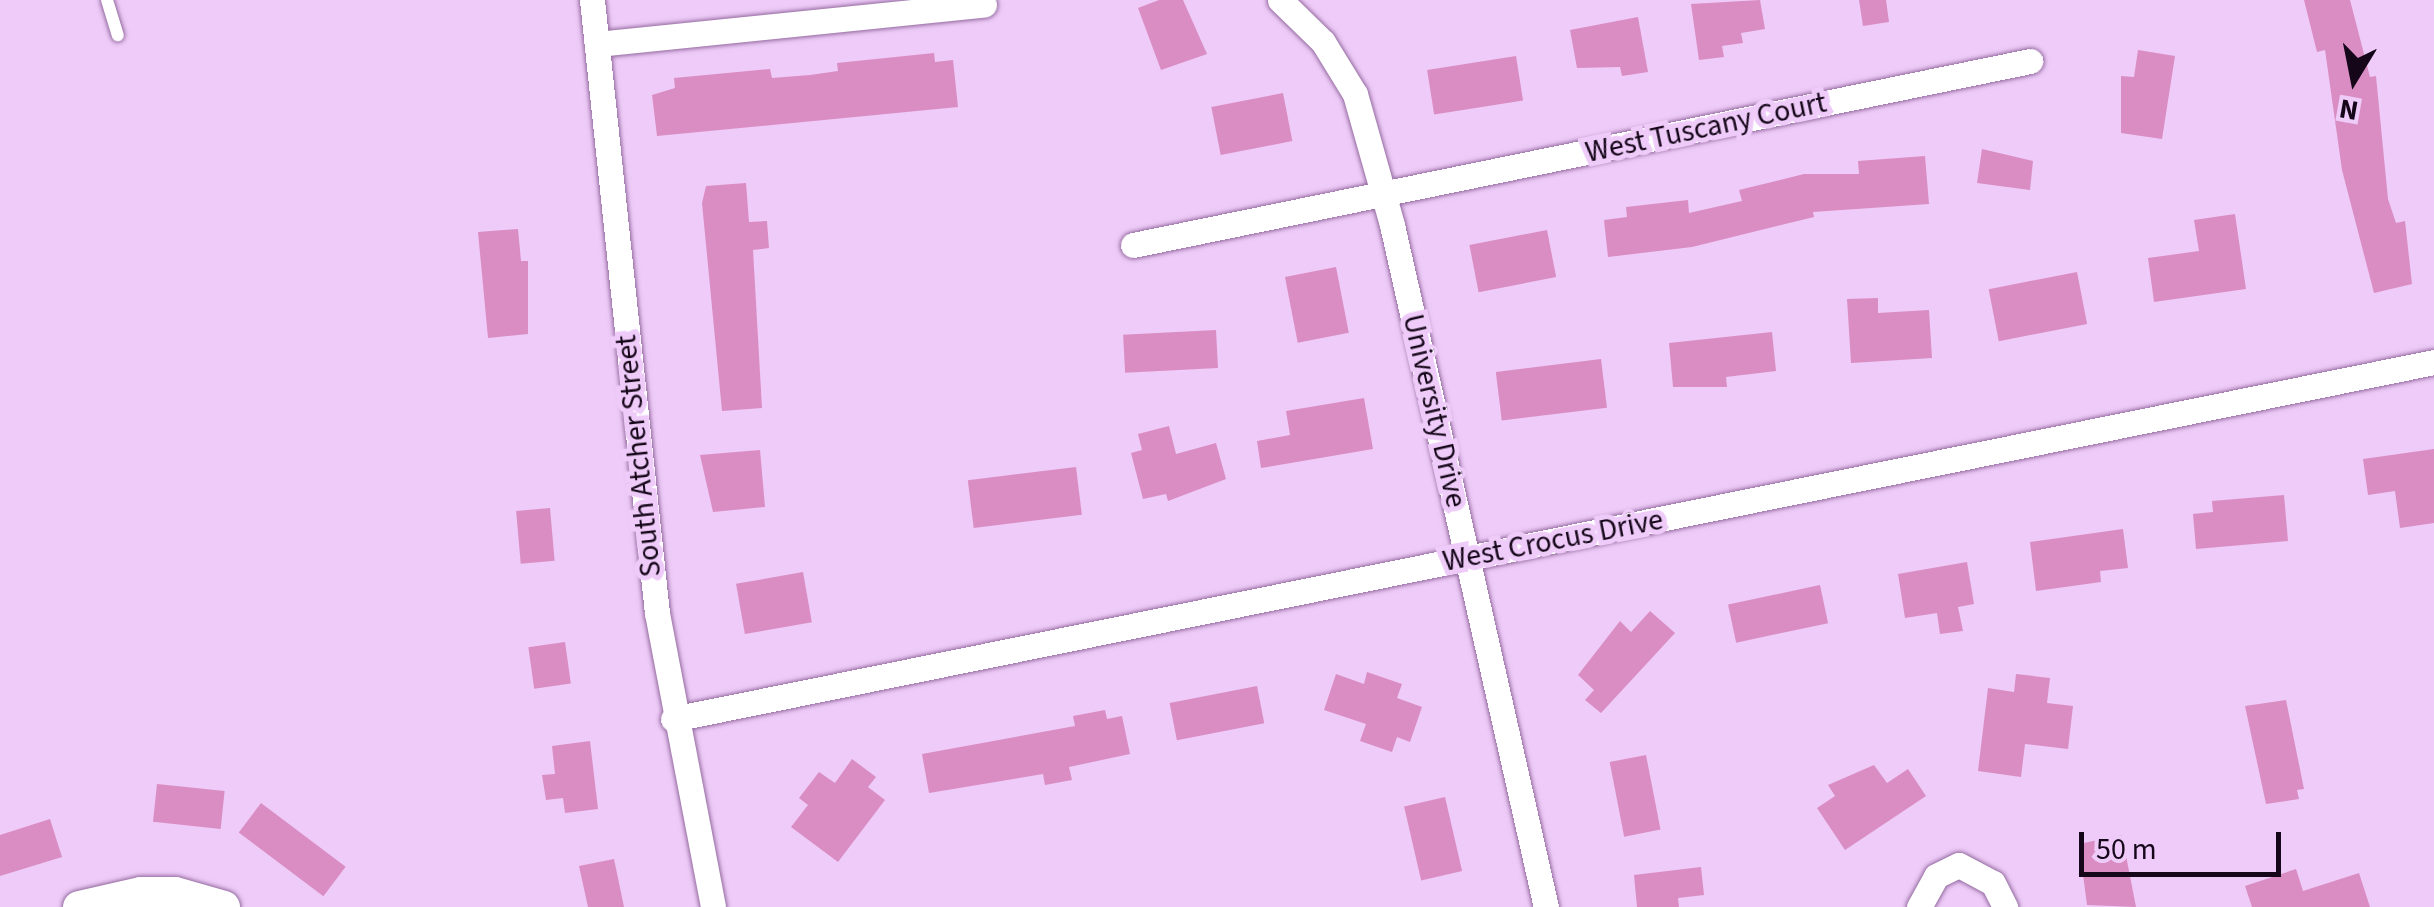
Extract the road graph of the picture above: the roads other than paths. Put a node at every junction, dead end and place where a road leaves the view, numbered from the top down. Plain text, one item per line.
1 (107, 0) edge
2 (592, 0) edge
3 (1280, 0) edge
4 (984, 5) dead end
5 (118, 34) dead end
6 (596, 44) junction
7 (2030, 62) dead end
8 (1382, 194) junction
9 (1133, 245) dead end
10 (2434, 362) edge
11 (1468, 558) junction
12 (673, 719) junction
13 (79, 907) edge
14 (224, 907) edge
15 (713, 907) edge
16 (1546, 907) edge
17 (1919, 907) edge
18 (2005, 907) edge

1 - 5 lane
2 - 6 street, South Atcher Street
3 - 8 street, University Drive
4 - 6 street
6 - 12 street, South Atcher Street
7 - 8 street, West Tuscany Court
8 - 9 street, West Tuscany Court
8 - 11 street, University Drive
10 - 11 street, West Crocus Drive
11 - 12 street, West Crocus Drive
11 - 16 street, University Drive
12 - 15 street, South Atcher Street
13 - 14 street
17 - 18 street

